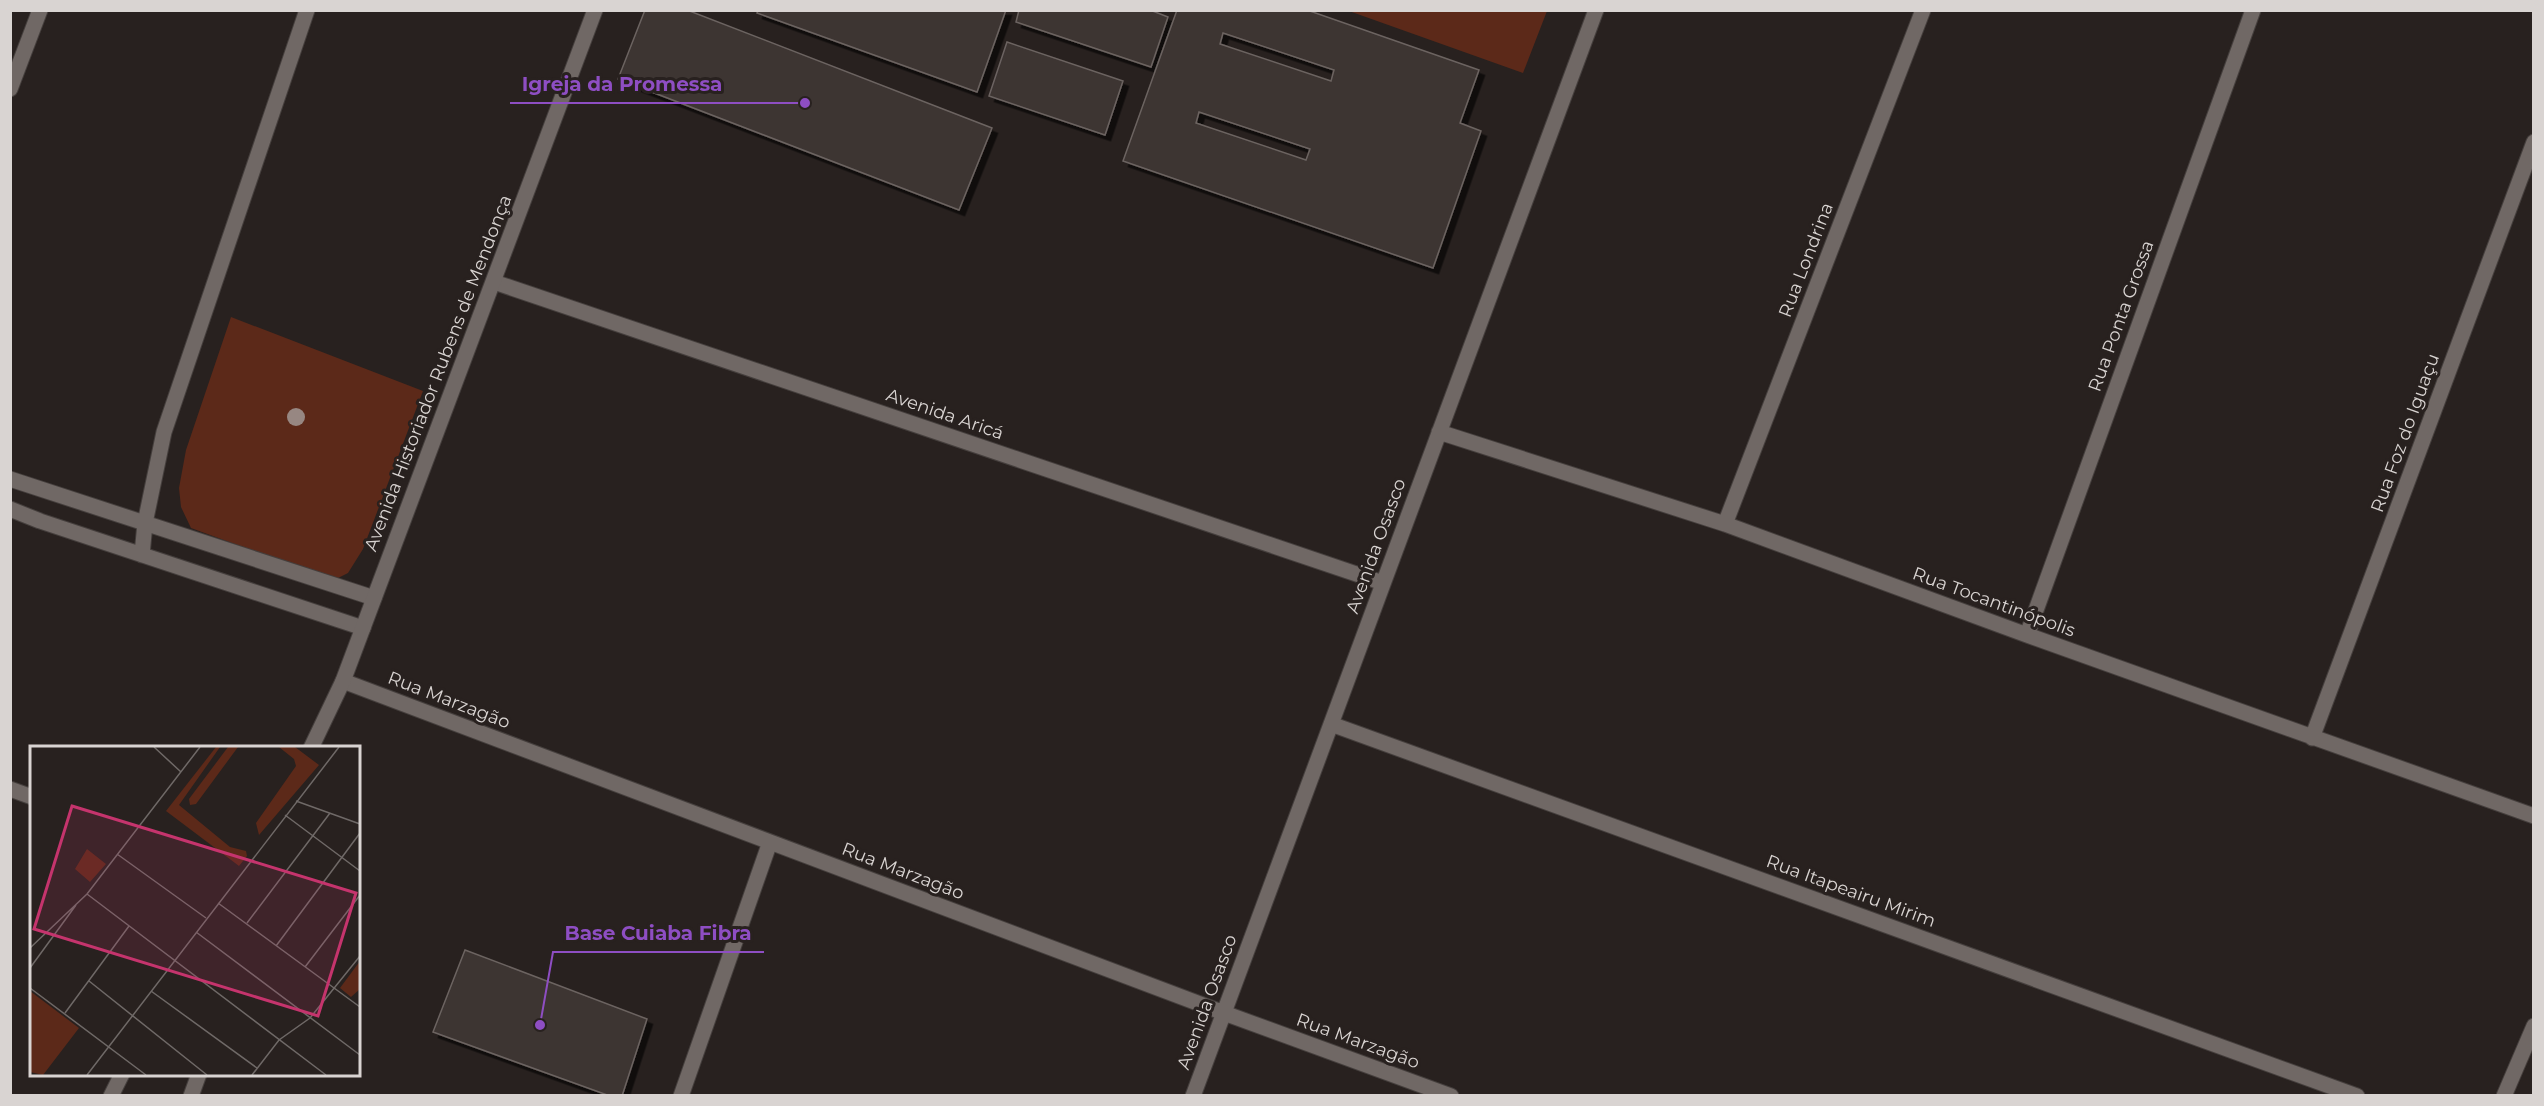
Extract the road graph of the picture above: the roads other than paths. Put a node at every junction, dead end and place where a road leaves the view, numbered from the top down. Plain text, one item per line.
1 (40, 10) edge
2 (307, 10) edge
3 (595, 10) edge
4 (1596, 10) edge
5 (1923, 10) edge
6 (2253, 10) edge
7 (10, 89) edge
8 (2534, 142) edge
9 (494, 282) junction
10 (1439, 432) junction
11 (10, 479) edge
12 (10, 509) edge
13 (145, 524) junction
14 (1725, 524) junction
15 (142, 555) junction
16 (1383, 583) junction
17 (374, 598) junction
18 (363, 628) junction
19 (2027, 635) junction
20 (343, 681) junction
21 (1331, 724) junction
22 (2312, 738) junction
23 (310, 746) edge
24 (10, 789) edge
25 (30, 796) edge
26 (2534, 816) edge
27 (770, 842) junction
28 (1224, 1013) junction
29 (2534, 1026) edge
30 (121, 1076) edge
31 (198, 1076) edge
32 (111, 1095) edge
33 (191, 1095) edge
34 (681, 1095) edge
35 (1193, 1095) edge
36 (1451, 1095) edge
37 (2357, 1095) edge
38 (2504, 1095) edge

1 - 7 street
2 - 13 street
3 - 9 street, Avenida Historiador Rubens de Mendonça
4 - 10 street, Avenida Osasco
5 - 14 street, Rua Londrina
6 - 19 street, Rua Ponta Grossa
8 - 22 street, Rua Foz do Iguaçu
9 - 16 street, Avenida Aricá
9 - 17 street, Avenida Historiador Rubens de Mendonça
10 - 14 street, Rua Tocantinópolis
10 - 16 street, Avenida Osasco
11 - 13 street
12 - 15 street
13 - 15 street
13 - 17 street
14 - 19 street, Rua Tocantinópolis
15 - 18 street
16 - 21 street, Avenida Osasco
17 - 18 street, Avenida Historiador Rubens de Mendonça
18 - 20 street, Avenida Historiador Rubens de Mendonça
19 - 22 street, Rua Tocantinópolis
20 - 23 street, Avenida Historiador Rubens de Mendonça
20 - 27 street, Rua Marzagão
21 - 28 street, Avenida Osasco
21 - 37 street, Rua Itapeairu Mirim
22 - 26 street, Rua Tocantinópolis
24 - 25 street
27 - 28 street, Rua Marzagão
27 - 34 street
28 - 35 street, Avenida Osasco
28 - 36 street, Rua Marzagão
29 - 38 street
30 - 32 street
31 - 33 street

